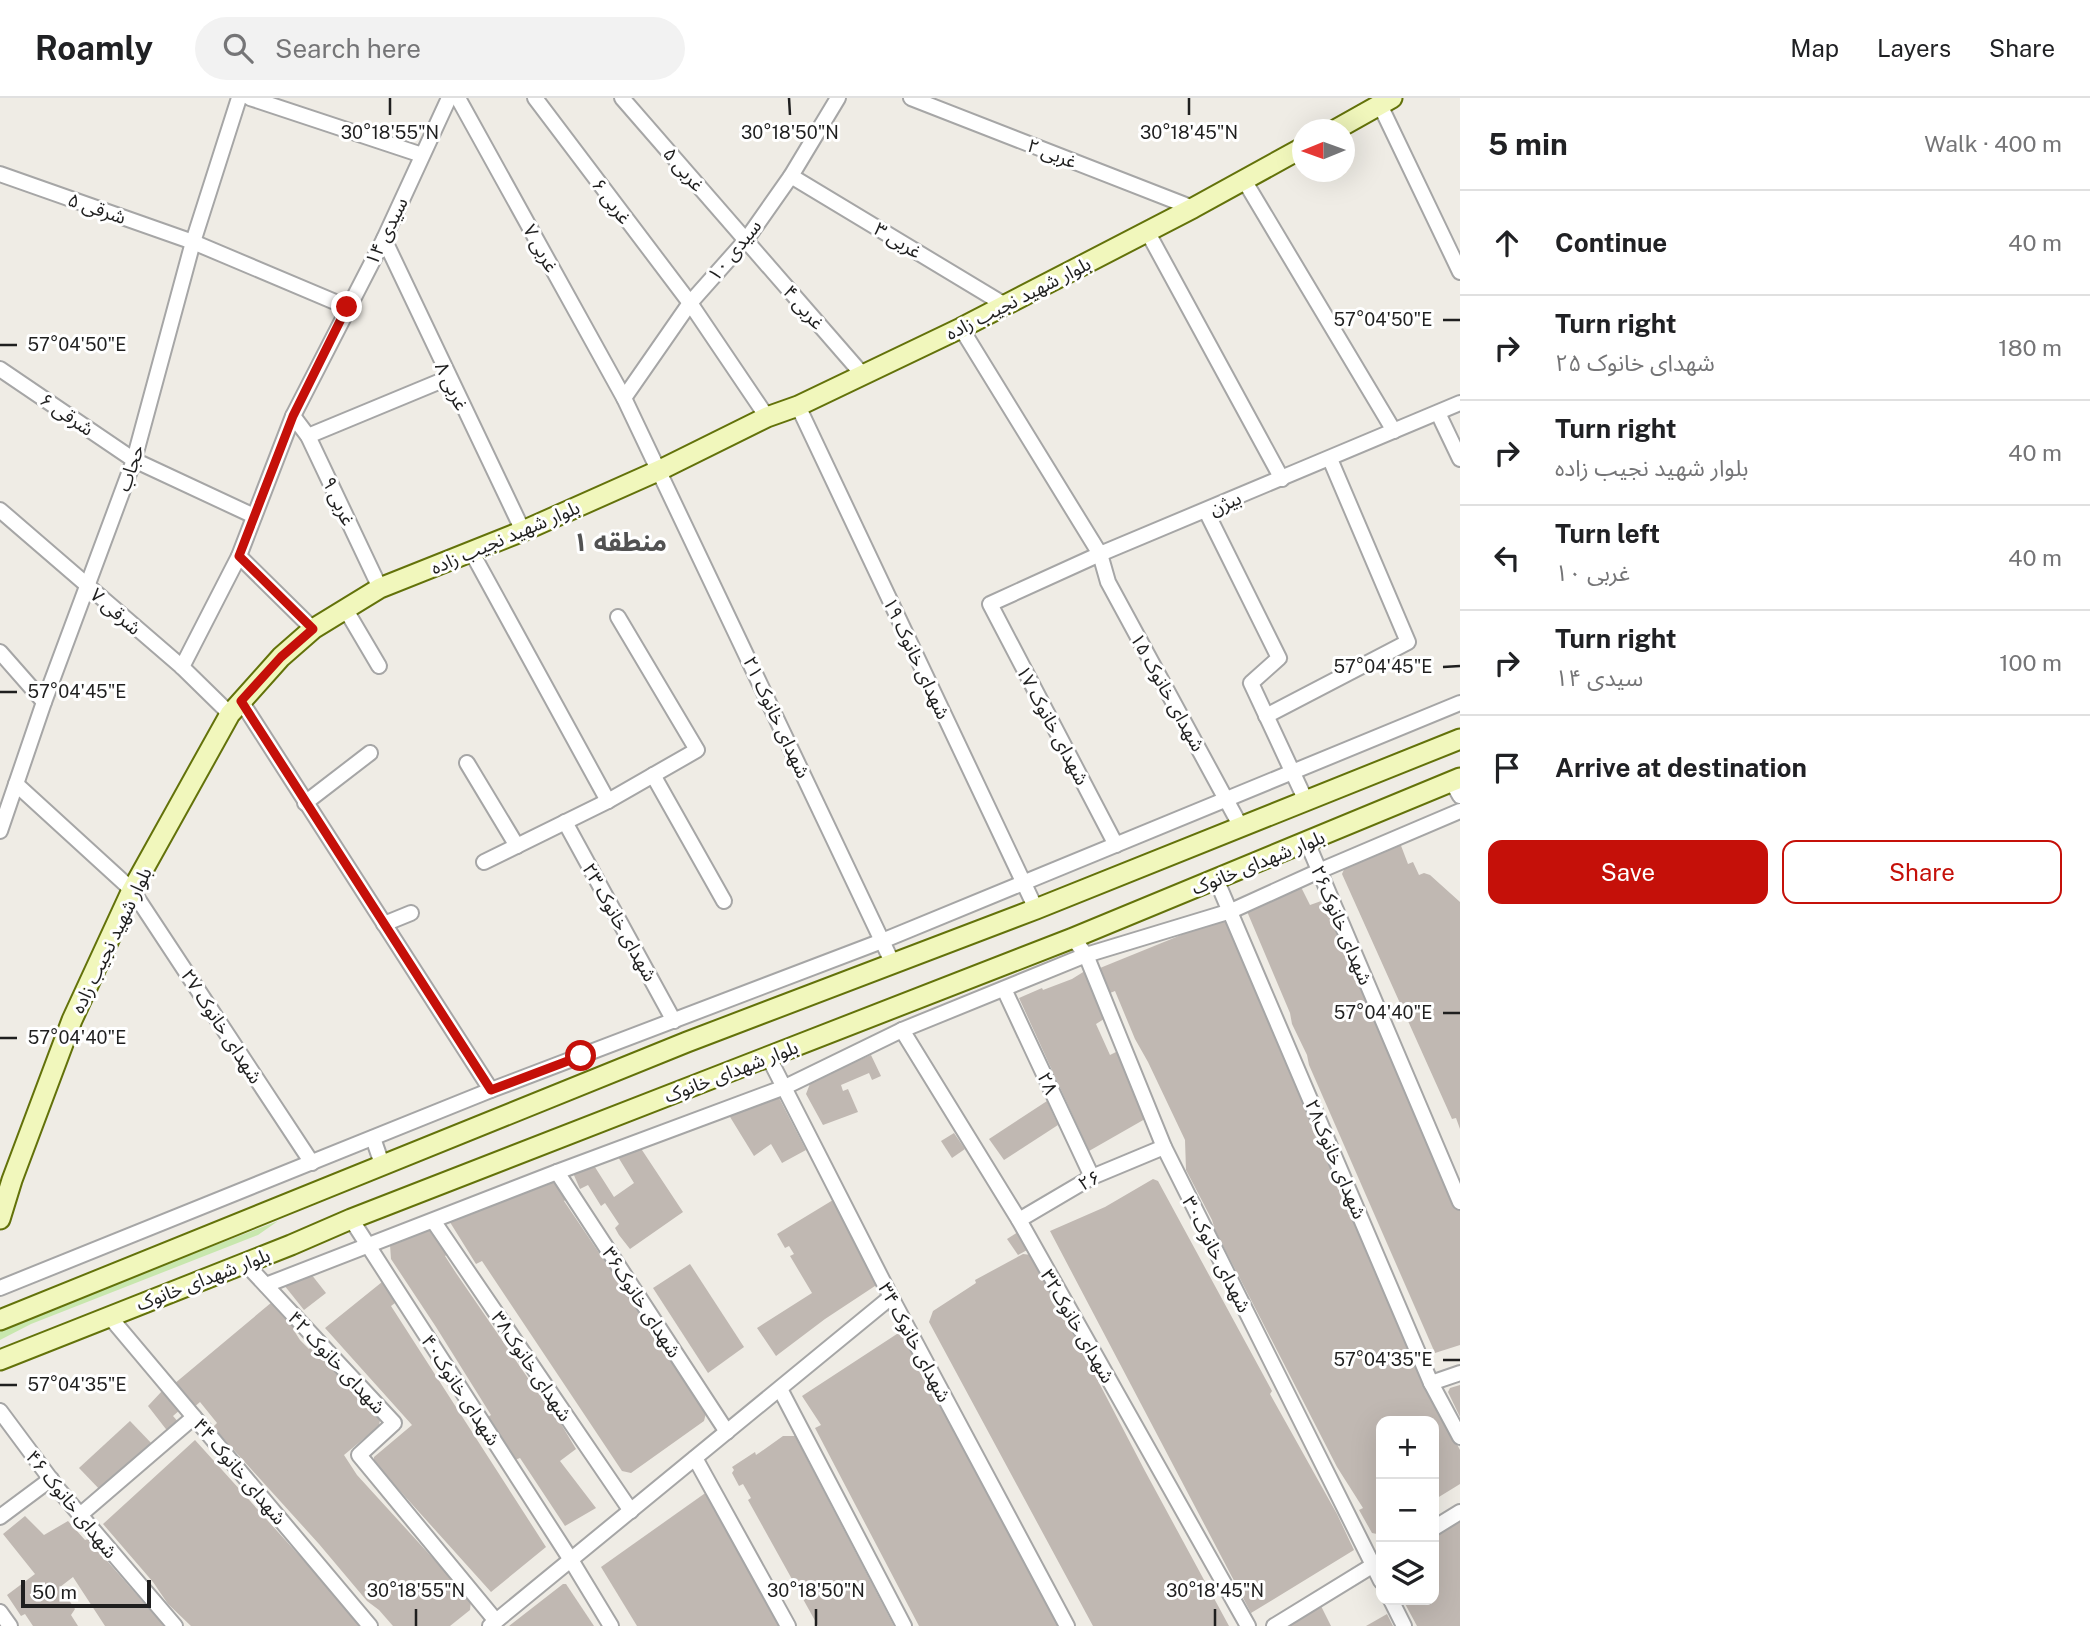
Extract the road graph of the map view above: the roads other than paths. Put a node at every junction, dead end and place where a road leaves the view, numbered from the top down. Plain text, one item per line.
1 (239, 98) edge
2 (250, 98) edge
3 (449, 98) edge
4 (458, 98) edge
5 (535, 98) edge
6 (622, 98) edge
7 (838, 98) edge
8 (912, 98) edge
9 (1386, 101) edge
10 (1354, 119) edge
11 (1292, 154) edge
12 (422, 155) junction
13 (0, 174) edge
14 (791, 176) junction
15 (1244, 180) junction
16 (1193, 208) junction
17 (1147, 231) junction
18 (384, 239) junction
19 (746, 240) junction
20 (193, 242) junction
21 (1460, 272) edge
22 (690, 303) junction
23 (1005, 304) junction
24 (347, 307) junction
25 (961, 328) junction
26 (0, 369) edge
27 (863, 375) junction
28 (448, 378) junction
29 (624, 398) junction
30 (1460, 403) edge
31 (798, 407) junction
32 (1438, 412) junction
33 (293, 416) junction
34 (767, 417) junction
35 (1394, 431) junction
36 (308, 436) junction
37 (1330, 459) junction
38 (1460, 459) edge
39 (134, 460) junction
40 (660, 470) junction
41 (1282, 479) junction
42 (0, 510) edge
43 (1206, 511) junction
44 (254, 516) junction
45 (523, 531) junction
46 (471, 551) junction
47 (1100, 554) junction
48 (239, 556) junction
49 (86, 585) junction
50 (380, 588) junction
51 (990, 604) joint
52 (346, 610) junction
53 (618, 617) dead end
54 (313, 629) junction
55 (0, 652) edge
56 (379, 666) dead end
57 (181, 667) junction
58 (44, 702) junction
59 (1460, 703) edge
60 (236, 707) junction
61 (1266, 716) junction
62 (1460, 739) edge
63 (370, 753) dead end
64 (467, 763) dead end
65 (1292, 772) junction
66 (653, 775) junction
67 (16, 784) junction
68 (1457, 785) edge
69 (1227, 799) junction
70 (608, 801) junction
71 (1306, 801) junction
72 (305, 803) junction
73 (1460, 811) edge
74 (565, 822) junction
75 (1241, 827) junction
76 (0, 831) edge
77 (1307, 842) junction
78 (1116, 845) junction
79 (517, 846) junction
80 (484, 862) dead end
81 (1319, 871) junction
82 (1216, 879) junction
83 (1024, 882) junction
84 (132, 890) junction
85 (724, 901) dead end
86 (1036, 909) junction
87 (1231, 911) junction
88 (411, 914) dead end
89 (384, 924) junction
90 (1073, 938) junction
91 (883, 941) junction
92 (1086, 955) junction
93 (893, 964) junction
94 (790, 977) junction
95 (1004, 989) junction
96 (800, 999) junction
97 (674, 1021) junction
98 (902, 1030) junction
99 (581, 1056) junction
100 (768, 1056) junction
101 (590, 1081) junction
102 (786, 1087) junction
103 (491, 1090) junction
104 (373, 1138) junction
105 (1164, 1147) junction
106 (312, 1163) junction
107 (382, 1164) junction
108 (557, 1172) junction
109 (1092, 1177) junction
110 (1460, 1202) edge
111 (0, 1219) edge
112 (351, 1219) junction
113 (1018, 1220) junction
114 (434, 1222) junction
115 (368, 1247) junction
116 (245, 1263) junction
117 (266, 1285) junction
118 (0, 1288) edge
119 (891, 1297) junction
120 (109, 1316) junction
121 (0, 1320) edge
122 (0, 1360) edge
123 (1460, 1373) edge
124 (1431, 1383) junction
125 (780, 1389) junction
126 (0, 1411) edge
127 (194, 1417) junction
128 (727, 1432) junction
129 (1460, 1437) edge
130 (695, 1458) junction
131 (51, 1479) junction
132 (631, 1511) junction
133 (1460, 1511) edge
134 (80, 1515) junction
135 (0, 1517) edge
136 (1439, 1525) edge
137 (571, 1560) junction
138 (1376, 1560) edge
139 (1376, 1563) edge
140 (1394, 1605) edge
141 (0, 1612) edge
142 (493, 1624) edge
143 (10, 1626) edge
144 (175, 1626) edge
145 (370, 1626) edge
146 (611, 1626) edge
147 (788, 1626) edge
148 (904, 1626) edge
149 (1067, 1626) edge
150 (1248, 1626) edge
151 (1274, 1626) edge
152 (1404, 1626) edge

1 - 20 street, حجاب
2 - 12 street
3 - 12 street, سیدی ۱۴
4 - 29 street, غربی ۷
5 - 22 street, غربی ۶
6 - 19 street, غربی ۵
7 - 14 street, سیدی ۱۰
8 - 16 street, غربی ۲
9 - 10 main road
9 - 21 street
11 - 15 main road, بلوار شهید نجیب زاده
12 - 18 street, سیدی ۱۴
13 - 20 street, شرقی ۵
14 - 19 street, سیدی ۱۰
14 - 23 street, غربی ۳
15 - 16 main road, بلوار شهید نجیب زاده
15 - 35 street
16 - 17 main road, بلوار شهید نجیب زاده
17 - 23 main road, بلوار شهید نجیب زاده
17 - 41 street
18 - 24 street, سیدی ۱۴
18 - 28 street, غربی ۸
19 - 22 street, سیدی ۱۰
19 - 27 street, غربی ۴
20 - 24 street, شرقی ۵
20 - 39 street, حجاب
22 - 29 street, سیدی ۱۰
22 - 34 street
23 - 25 main road, بلوار شهید نجیب زاده
24 - 33 street, سیدی ۱۴
25 - 27 main road, بلوار شهید نجیب زاده
25 - 47 street, شهدای خانوک ۱۵
26 - 39 street, شرقی ۶
27 - 31 main road, بلوار شهید نجیب زاده
28 - 36 street
28 - 45 street, غربی ۸
29 - 40 street
30 - 32 street, بیژن
31 - 34 main road, بلوار شهید نجیب زاده
31 - 83 street, شهدای خانوک ۱۹
32 - 35 street, بیژن
32 - 38 street
33 - 36 street, غربی ۹
33 - 44 street, سیدی ۱۴
34 - 40 main road, بلوار شهید نجیب زاده
35 - 37 street, بیژن
36 - 50 street, غربی ۹
37 - 41 street, بیژن
37 - 61 street
39 - 44 street, شرقی ۶
39 - 49 street, حجاب
40 - 45 main road, بلوار شهید نجیب زاده
40 - 91 street, شهدای خانوک ۲۱
41 - 43 street, بیژن
42 - 49 street, شرقی ۷
43 - 47 street, بیژن
43 - 61 street
44 - 48 street, سیدی ۱۴
45 - 46 main road, بلوار شهید نجیب زاده
46 - 50 main road, بلوار شهید نجیب زاده
46 - 70 street
47 - 51 street, بیژن
47 - 69 street, شهدای خانوک ۱۵
48 - 54 street
48 - 57 street, سیدی ۱۴
49 - 57 street, شرقی ۷
49 - 58 street, حجاب
50 - 52 main road, بلوار شهید نجیب زاده
51 - 78 street, شهدای خانوک ۱۷
52 - 54 main road, بلوار شهید نجیب زاده
52 - 56 street
53 - 66 street
54 - 60 main road, بلوار شهید نجیب زاده
55 - 58 street
57 - 60 street, شرقی ۷
58 - 67 street, حجاب
59 - 65 street
60 - 72 street, شرقی ۷
60 - 84 main road, بلوار شهید نجیب زاده
61 - 65 street
62 - 71 main road, بلوار شهدای خانوک
63 - 72 street
64 - 79 street
65 - 69 street
65 - 71 street
66 - 70 street
66 - 85 street
67 - 76 street, حجاب
67 - 84 street, شهدای خانوک ۲۷
68 - 77 main road, بلوار شهدای خانوک
69 - 75 street, شهدای خانوک ۱۵
69 - 78 street
70 - 74 street
71 - 75 main road, بلوار شهدای خانوک
72 - 89 street, شرقی ۷
73 - 81 street
74 - 79 street
74 - 97 street, شهدای خانوک ۲۳
75 - 86 main road, بلوار شهدای خانوک
77 - 81 street, شهدای خانوک۲۶
77 - 82 main road, بلوار شهدای خانوک
78 - 83 street
79 - 80 street
81 - 87 street
81 - 110 street, شهدای خانوک۲۶
82 - 87 street, شهدای خانوک۲۸
82 - 90 main road, بلوار شهدای خانوک
83 - 86 street, شهدای خانوک ۱۹
83 - 91 street
84 - 106 street, شهدای خانوک ۲۷
84 - 111 main road, بلوار شهید نجیب زاده
86 - 93 main road, بلوار شهدای خانوک
87 - 92 street
87 - 124 street, شهدای خانوک۲۸
88 - 89 street
89 - 103 street, شرقی ۷
90 - 92 street, شهدای خانوک۳۰
90 - 100 main road, بلوار شهدای خانوک
91 - 93 street, شهدای خانوک ۲۱
91 - 94 street
92 - 95 street
92 - 105 street, شهدای خانوک۳۰
93 - 96 main road, بلوار شهدای خانوک
94 - 96 street
94 - 97 street
95 - 98 street
95 - 109 street, ۲۸
96 - 101 main road, بلوار شهدای خانوک
97 - 99 street
98 - 102 street
98 - 113 street, شهدای خانوک۳۲
99 - 101 street
99 - 103 street
100 - 102 street, ۳۴ شهدای خانوک
100 - 112 main road, بلوار شهدای خانوک
101 - 107 main road, بلوار شهدای خانوک
102 - 108 street
102 - 119 street, ۳۴ شهدای خانوک
103 - 104 street
104 - 106 street
104 - 107 street
105 - 109 street, ۲۶
105 - 138 street, شهدای خانوک۳۰
106 - 118 street
107 - 121 main road, بلوار شهدای خانوک
108 - 114 street
108 - 128 street, شهدای خانوک۳۶
109 - 113 street, ۲۶
112 - 115 street, شهدای خانوک۴۰
112 - 116 main road, بلوار شهدای خانوک
113 - 150 street, شهدای خانوک۳۲
114 - 115 street
114 - 132 street, شهدای خانوک۳۸
115 - 117 street
115 - 137 street, شهدای خانوک۴۰
116 - 117 street, شهدای خانوک ۴۲
116 - 120 main road, بلوار شهدای خانوک
117 - 142 street, شهدای خانوک ۴۲
119 - 125 street
119 - 149 street, ۳۴ شهدای خانوک
120 - 122 main road, بلوار شهدای خانوک
120 - 127 street, ۴۴ شهدای خانوک
123 - 124 street
124 - 129 street, شهدای خانوک۲۸
125 - 128 street
125 - 148 street
126 - 131 street, ۴۶ شهدای خانوک
127 - 134 street
127 - 145 street, ۴۴ شهدای خانوک
128 - 130 street
130 - 132 street
130 - 147 street
131 - 134 street, ۴۶ شهدای خانوک
131 - 135 street
132 - 137 street
133 - 136 street
134 - 144 street, ۴۶ شهدای خانوک
137 - 142 street
137 - 146 street, شهدای خانوک۴۰
139 - 151 street
140 - 152 street
141 - 143 street

